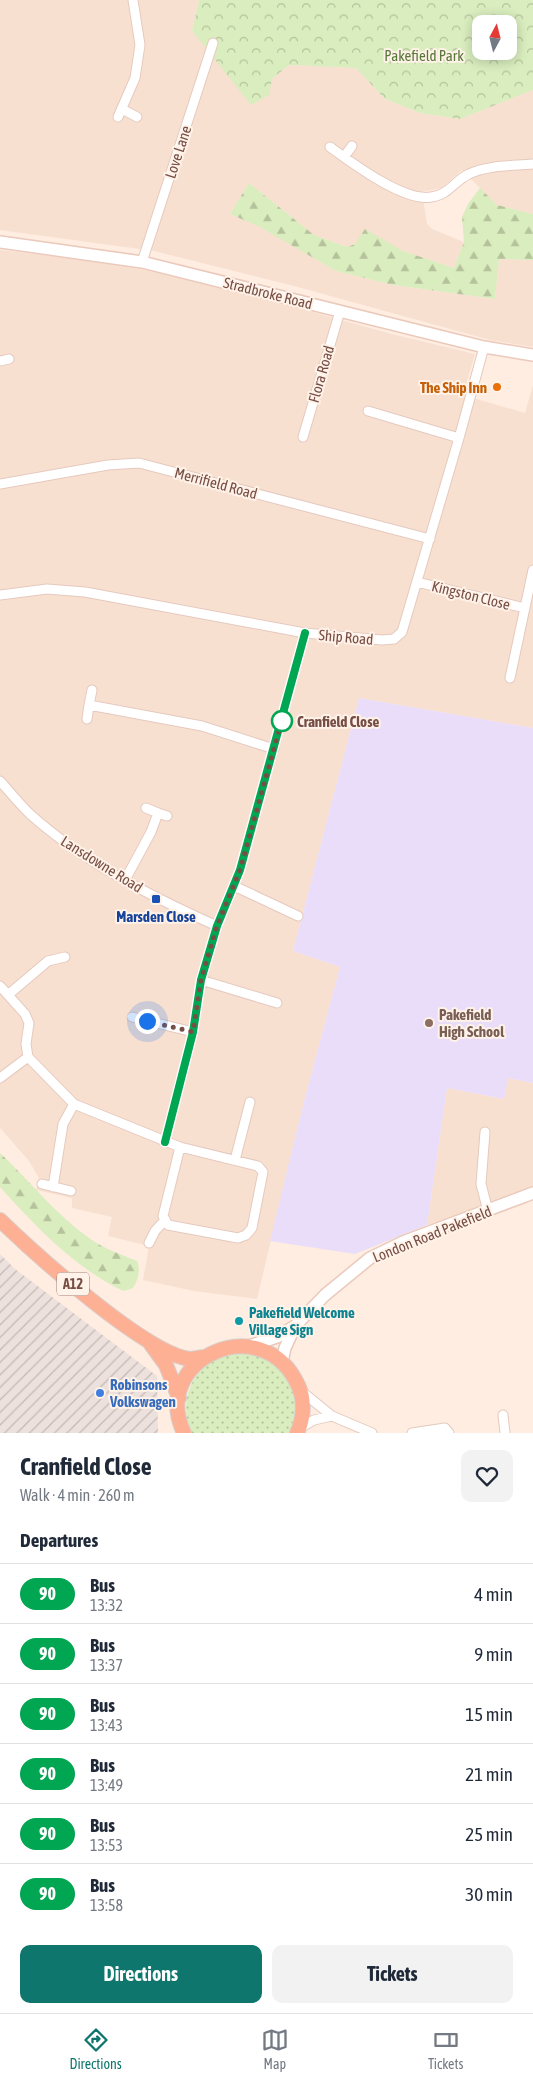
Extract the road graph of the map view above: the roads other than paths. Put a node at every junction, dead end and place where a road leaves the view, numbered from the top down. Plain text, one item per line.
1 (133, 0) edge
2 (213, 42) dead end
3 (137, 117) dead end
4 (352, 146) dead end
5 (330, 147) dead end
6 (344, 157) junction
7 (533, 164) edge
8 (0, 242) edge
9 (142, 262) junction
10 (340, 311) junction
11 (484, 347) junction
12 (533, 355) edge
13 (368, 411) dead end
14 (303, 437) dead end
15 (459, 438) junction
16 (0, 484) edge
17 (430, 539) junction
18 (533, 570) edge
19 (417, 582) junction
20 (0, 594) edge
21 (525, 608) junction
22 (305, 633) junction
23 (510, 678) dead end
24 (92, 690) dead end
25 (89, 705) junction
26 (87, 719) dead end
27 (274, 749) junction
28 (0, 781) edge
29 (146, 808) dead end
30 (125, 880) junction
31 (234, 886) junction
32 (298, 916) dead end
33 (217, 926) junction
34 (65, 957) dead end
35 (201, 980) junction
36 (0, 986) edge
37 (9, 994) junction
38 (277, 1003) dead end
39 (132, 1017) dead end
40 (193, 1032) junction
41 (28, 1057) junction
42 (0, 1078) edge
43 (250, 1102) dead end
44 (74, 1104) junction
45 (485, 1132) dead end
46 (165, 1142) junction
47 (180, 1147) junction
48 (235, 1160) junction
49 (42, 1184) dead end
50 (52, 1186) junction
51 (71, 1191) dead end
52 (533, 1193) edge
53 (488, 1211) junction
54 (0, 1220) edge
55 (166, 1220) junction
56 (149, 1243) dead end
57 (294, 1326) junction
58 (150, 1342) junction
59 (249, 1346) junction
60 (205, 1357) junction
61 (282, 1362) junction
62 (300, 1390) junction
63 (179, 1398) junction
64 (503, 1415) dead end
65 (332, 1416) junction
66 (298, 1430) edge
67 (447, 1431) edge
68 (184, 1433) edge
69 (372, 1433) edge
70 (412, 1433) edge
71 (505, 1433) edge

1 - 3 street
2 - 9 street, Love Lane
4 - 6 street
5 - 6 street
6 - 7 street
8 - 9 main road, Stradbroke Road
9 - 10 main road, Stradbroke Road
10 - 11 main road, Stradbroke Road
10 - 14 street, Flora Road
11 - 12 main road, Stradbroke Road
11 - 15 street, Ship Road
13 - 15 street
15 - 17 street, Ship Road
16 - 17 street, Merrifield Road
17 - 19 street, Ship Road
18 - 21 street, Kingston Close
19 - 21 street, Kingston Close
19 - 22 street, Ship Road
20 - 22 street, Ship Road
21 - 23 street, Kingston Close
22 - 27 street
24 - 25 street
25 - 26 street
25 - 27 street
27 - 31 street
28 - 30 street, Lansdowne Road
29 - 30 street
30 - 33 street, Lansdowne Road
31 - 32 street
31 - 33 street
33 - 35 street
34 - 37 street
35 - 38 street
35 - 40 street
36 - 37 street
37 - 41 street
39 - 40 street
40 - 46 street
41 - 42 street
41 - 44 street
43 - 48 street
44 - 46 street
44 - 50 street
45 - 53 street
46 - 47 street
47 - 48 street
47 - 55 street
48 - 55 street
49 - 50 street
50 - 51 street
52 - 53 main road, London Road Pakefield
53 - 57 main road, London Road Pakefield
54 - 58 highway, A12
55 - 56 street
57 - 59 main road
57 - 61 main road
58 - 60 highway, A12
58 - 63 highway, A12
59 - 60 highway, A12
59 - 61 highway, A12
60 - 63 highway, A12
61 - 62 highway, A12
62 - 65 street
62 - 66 highway, A12
63 - 68 highway, A12
64 - 71 street
65 - 66 street
65 - 69 street
67 - 70 street

